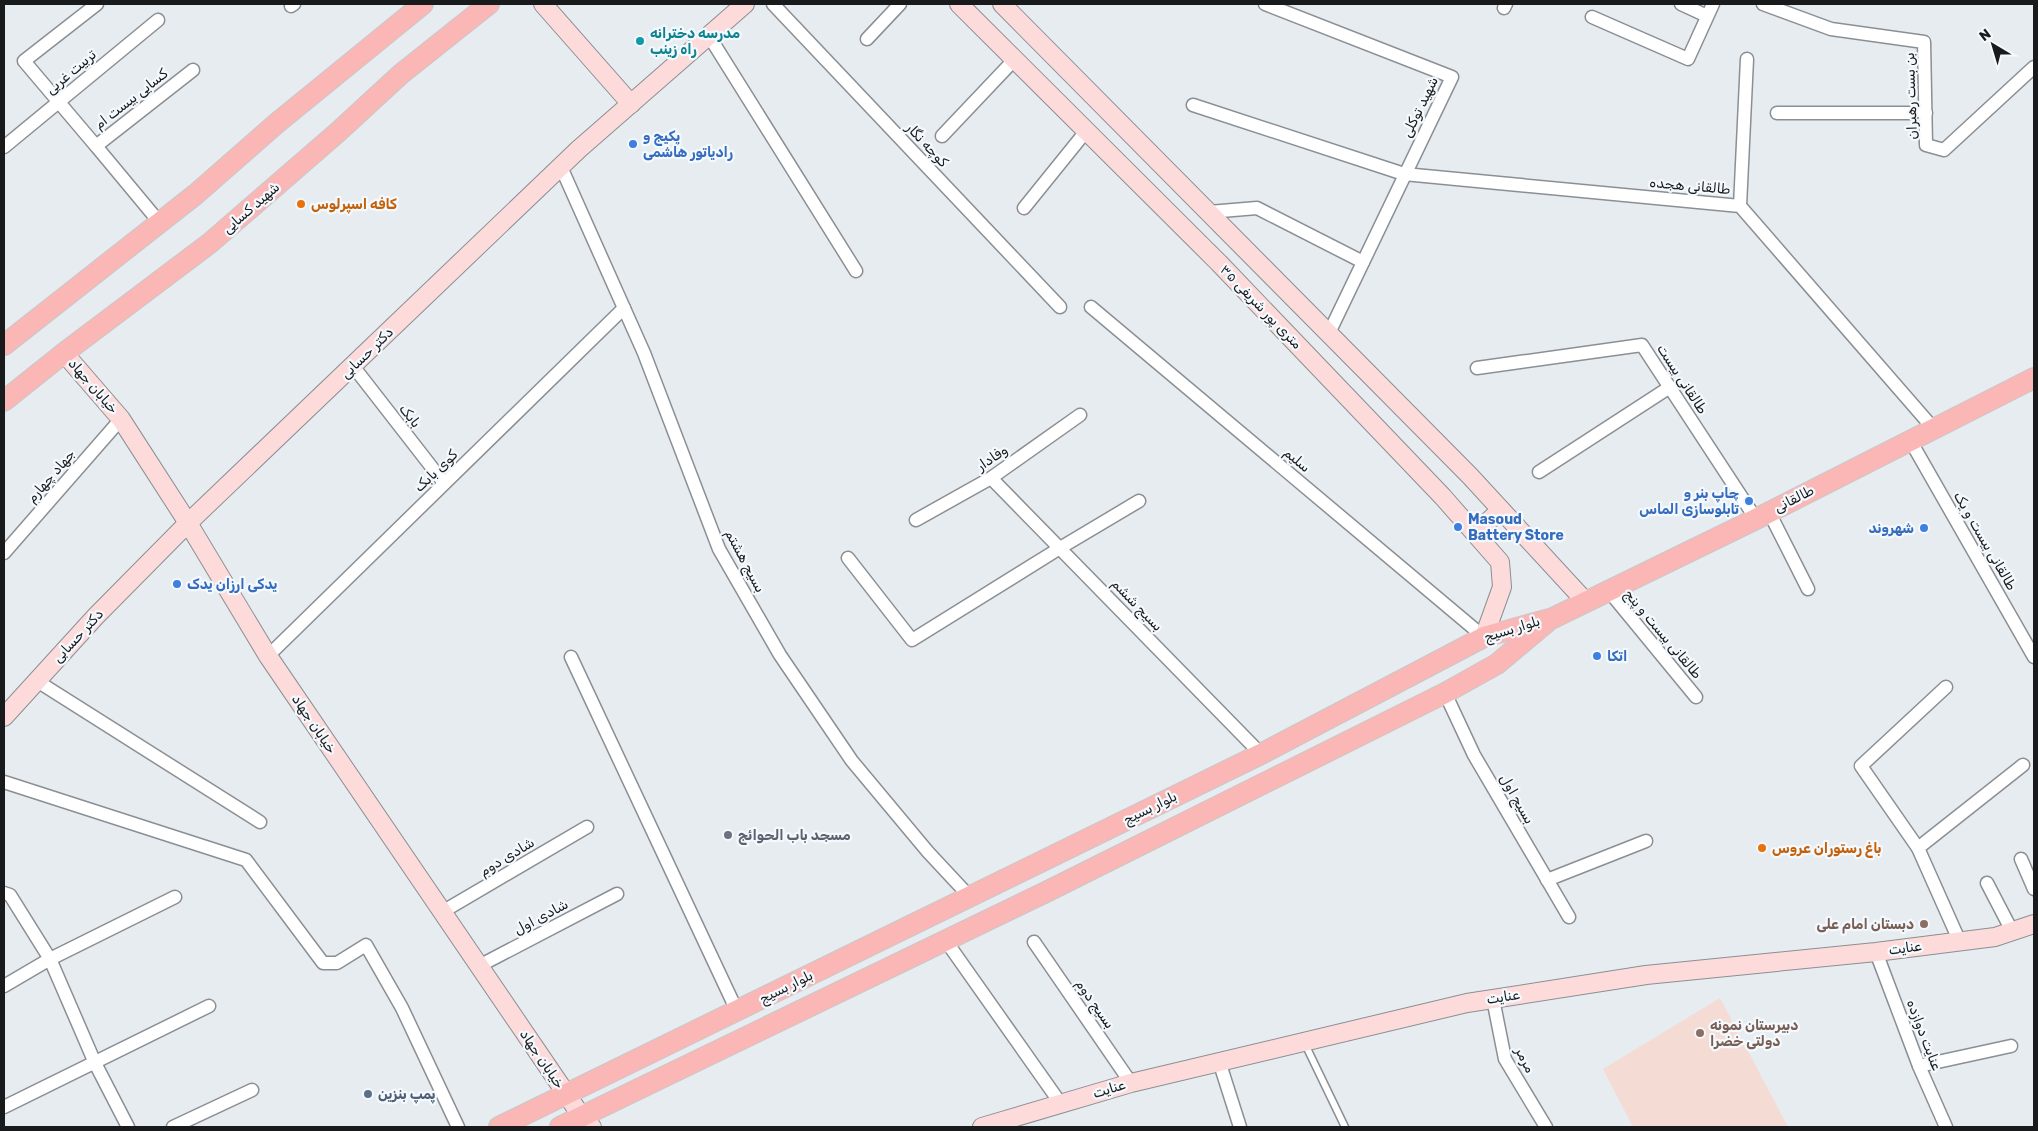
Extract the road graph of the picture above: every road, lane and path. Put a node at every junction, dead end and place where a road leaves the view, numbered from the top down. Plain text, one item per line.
1 (97, 4) edge
2 (423, 4) edge
3 (489, 4) edge
4 (543, 4) edge
5 (745, 4) edge
6 (772, 4) edge
7 (900, 4) edge
8 (959, 4) edge
9 (1002, 4) edge
10 (1264, 4) edge
11 (1681, 4) edge
12 (1713, 4) edge
13 (1763, 4) edge
14 (1707, 16) junction
15 (1592, 17) dead end
16 (158, 20) dead end
17 (709, 36) junction
18 (867, 39) dead end
19 (1015, 59) junction
20 (1747, 59) dead end
21 (2034, 67) edge
22 (193, 70) dead end
23 (58, 103) junction
24 (631, 104) junction
25 (1192, 105) dead end
26 (1776, 113) dead end
27 (1926, 113) junction
28 (1087, 130) junction
29 (942, 136) dead end
30 (96, 146) junction
31 (4, 147) edge
32 (560, 167) junction
33 (1404, 174) junction
34 (1740, 206) junction
35 (1024, 208) dead end
36 (1209, 212) junction
37 (160, 223) junction
38 (1362, 262) junction
39 (856, 272) dead end
40 (1060, 307) dead end
41 (624, 308) junction
42 (1091, 308) dead end
43 (1329, 333) junction
44 (4, 345) edge
45 (64, 353) junction
46 (353, 366) junction
47 (1477, 368) dead end
48 (2034, 378) edge
49 (1670, 387) junction
50 (4, 401) edge
51 (1080, 415) dead end
52 (121, 419) junction
53 (1934, 428) junction
54 (1910, 440) junction
55 (1539, 472) dead end
56 (991, 478) junction
57 (444, 483) junction
58 (1139, 501) dead end
59 (1501, 510) junction
60 (1763, 516) junction
61 (916, 520) dead end
62 (188, 523) junction
63 (1475, 533) junction
64 (1060, 548) junction
65 (4, 553) edge
66 (848, 558) dead end
67 (1808, 589) dead end
68 (1608, 590) junction
69 (1585, 601) junction
70 (1553, 618) junction
71 (1484, 637) junction
72 (268, 656) junction
73 (571, 657) dead end
74 (2034, 657) edge
75 (37, 681) junction
76 (1946, 687) dead end
77 (1446, 693) junction
78 (1696, 697) dead end
79 (5, 713) edge
80 (1261, 754) junction
81 (2023, 765) dead end
82 (4, 782) edge
83 (260, 822) dead end
84 (586, 827) dead end
85 (1646, 841) dead end
86 (1918, 848) junction
87 (2021, 859) dead end
88 (1547, 880) junction
89 (1987, 882) dead end
90 (2034, 889) edge
91 (4, 893) edge
92 (617, 894) dead end
93 (970, 896) junction
94 (175, 897) dead end
95 (442, 912) junction
96 (1569, 917) dead end
97 (2034, 924) edge
98 (2012, 931) junction
99 (1959, 940) junction
100 (946, 941) junction
101 (1034, 942) dead end
102 (1876, 952) junction
103 (50, 959) junction
104 (479, 966) junction
105 (4, 986) edge
106 (1493, 999) junction
107 (209, 1006) dead end
108 (737, 1011) junction
109 (1303, 1041) junction
110 (2011, 1046) dead end
111 (1219, 1061) junction
112 (95, 1063) junction
113 (1919, 1066) junction
114 (1131, 1083) junction
115 (252, 1090) dead end
116 (567, 1094) junction
117 (1061, 1104) junction
118 (4, 1108) edge
119 (587, 1122) edge
120 (128, 1127) edge
121 (173, 1127) edge
122 (458, 1127) edge
123 (499, 1127) edge
124 (560, 1127) edge
125 (982, 1127) edge
126 (1240, 1127) edge
127 (1345, 1127) edge
128 (1546, 1127) edge
129 (1946, 1127) edge

1 - 23 street
2 - 37 main road
3 - 45 main road, شهید کسایی
4 - 24 street
5 - 17 street, دکتر حسابی
6 - 40 street, کوچه نگار
7 - 18 street
8 - 19 street, ۳۵ متری پور شریفی
9 - 36 street
10 - 33 street, شهید توکلی
11 - 14 street
12 - 14 street
13 - 27 street, بن بست رهبران
14 - 15 street
16 - 23 street, تربیت غربی
17 - 24 street, دکتر حسابی
17 - 39 street
19 - 28 street, ۳۵ متری پور شریفی
19 - 29 street
20 - 34 street
21 - 27 street, بن بست رهبران
22 - 30 street, کسایی بیست ام
23 - 30 street
23 - 31 street, تربیت غربی
24 - 32 street, دکتر حسابی
25 - 33 street, طالقانی هجده
26 - 27 street
28 - 35 street
28 - 63 street, ۳۵ متری پور شریفی
30 - 37 street, کسایی بیست ام
32 - 41 street, بسیج هشتم
32 - 46 street, دکتر حسابی
33 - 34 street, طالقانی هجده
33 - 38 street, شهید توکلی
34 - 53 street, طالقانی هجده
36 - 38 street
36 - 43 street
37 - 44 main road
38 - 43 street, شهید توکلی
41 - 57 street, کوی بابک
41 - 93 street, بسیج هشتم
42 - 71 street, سلیم
43 - 59 street
45 - 50 main road, شهید کسایی
45 - 52 street, خیابان جهاد
46 - 57 street, بابک
46 - 62 street, دکتر حسابی
47 - 49 street, طالقانی بیست
48 - 53 main road, طالقانی
49 - 55 street
49 - 60 street, طالقانی بیست
51 - 56 street, وفادار
52 - 62 street, خیابان جهاد
52 - 65 street, جهاد چهارم
53 - 54 main road, طالقانی
54 - 60 main road, طالقانی
54 - 74 street, طالقانی بیست و یک
56 - 61 street, وفادار
56 - 64 street, بسیج ششم
57 - 72 street, کوی بابک
58 - 64 street
59 - 63 street
59 - 69 street
60 - 67 street, طالقانی بیست
60 - 68 main road, طالقانی
62 - 72 street, خیابان جهاد
62 - 75 street, دکتر حسابی
63 - 71 street, ۳۵ متری پور شریفی
64 - 66 street
64 - 80 street, بسیج ششم
68 - 69 main road, طالقانی
68 - 78 street, طالقانی بیست و پنج
69 - 70 main road, طالقانی
70 - 71 main road, بلوار بسیج
70 - 77 main road, بلوار بسیج
71 - 80 main road, بلوار بسیج
72 - 95 street, خیابان جهاد
73 - 108 street
75 - 79 street, دکتر حسابی
75 - 83 street
76 - 86 street
77 - 88 street, بسیج اول
77 - 100 main road, بلوار بسیج
80 - 93 main road, بلوار بسیج
81 - 86 street
82 - 122 street
84 - 95 street, شادی دوم
85 - 88 street
86 - 99 street
87 - 90 street
88 - 96 street, بسیج اول
89 - 98 street
91 - 103 street
92 - 104 street, شادی اول
93 - 108 main road, بلوار بسیج
94 - 103 street
95 - 104 street, خیابان جهاد
97 - 98 street, عنایت
98 - 99 street, عنایت
99 - 102 street, عنایت
100 - 117 street
100 - 119 main road, بلوار بسیج
101 - 114 street, بسيج دوم
102 - 106 street, عنایت
102 - 113 street, عنایت دوازده
103 - 105 street
103 - 112 street
104 - 116 street, خیابان جهاد
106 - 109 street, عنایت
106 - 128 street, مرمر
107 - 112 street
108 - 116 main road, بلوار بسیج
109 - 111 street, عنایت
109 - 127 lane
110 - 113 street
111 - 114 street, عنایت
111 - 126 street
112 - 118 street
112 - 120 street
113 - 129 street, عنایت دوازده
114 - 117 street, عنایت
115 - 121 street
116 - 119 street, خیابان جهاد
116 - 123 main road, بلوار بسیج
117 - 125 street, عنایت
119 - 124 main road, بلوار بسیج

